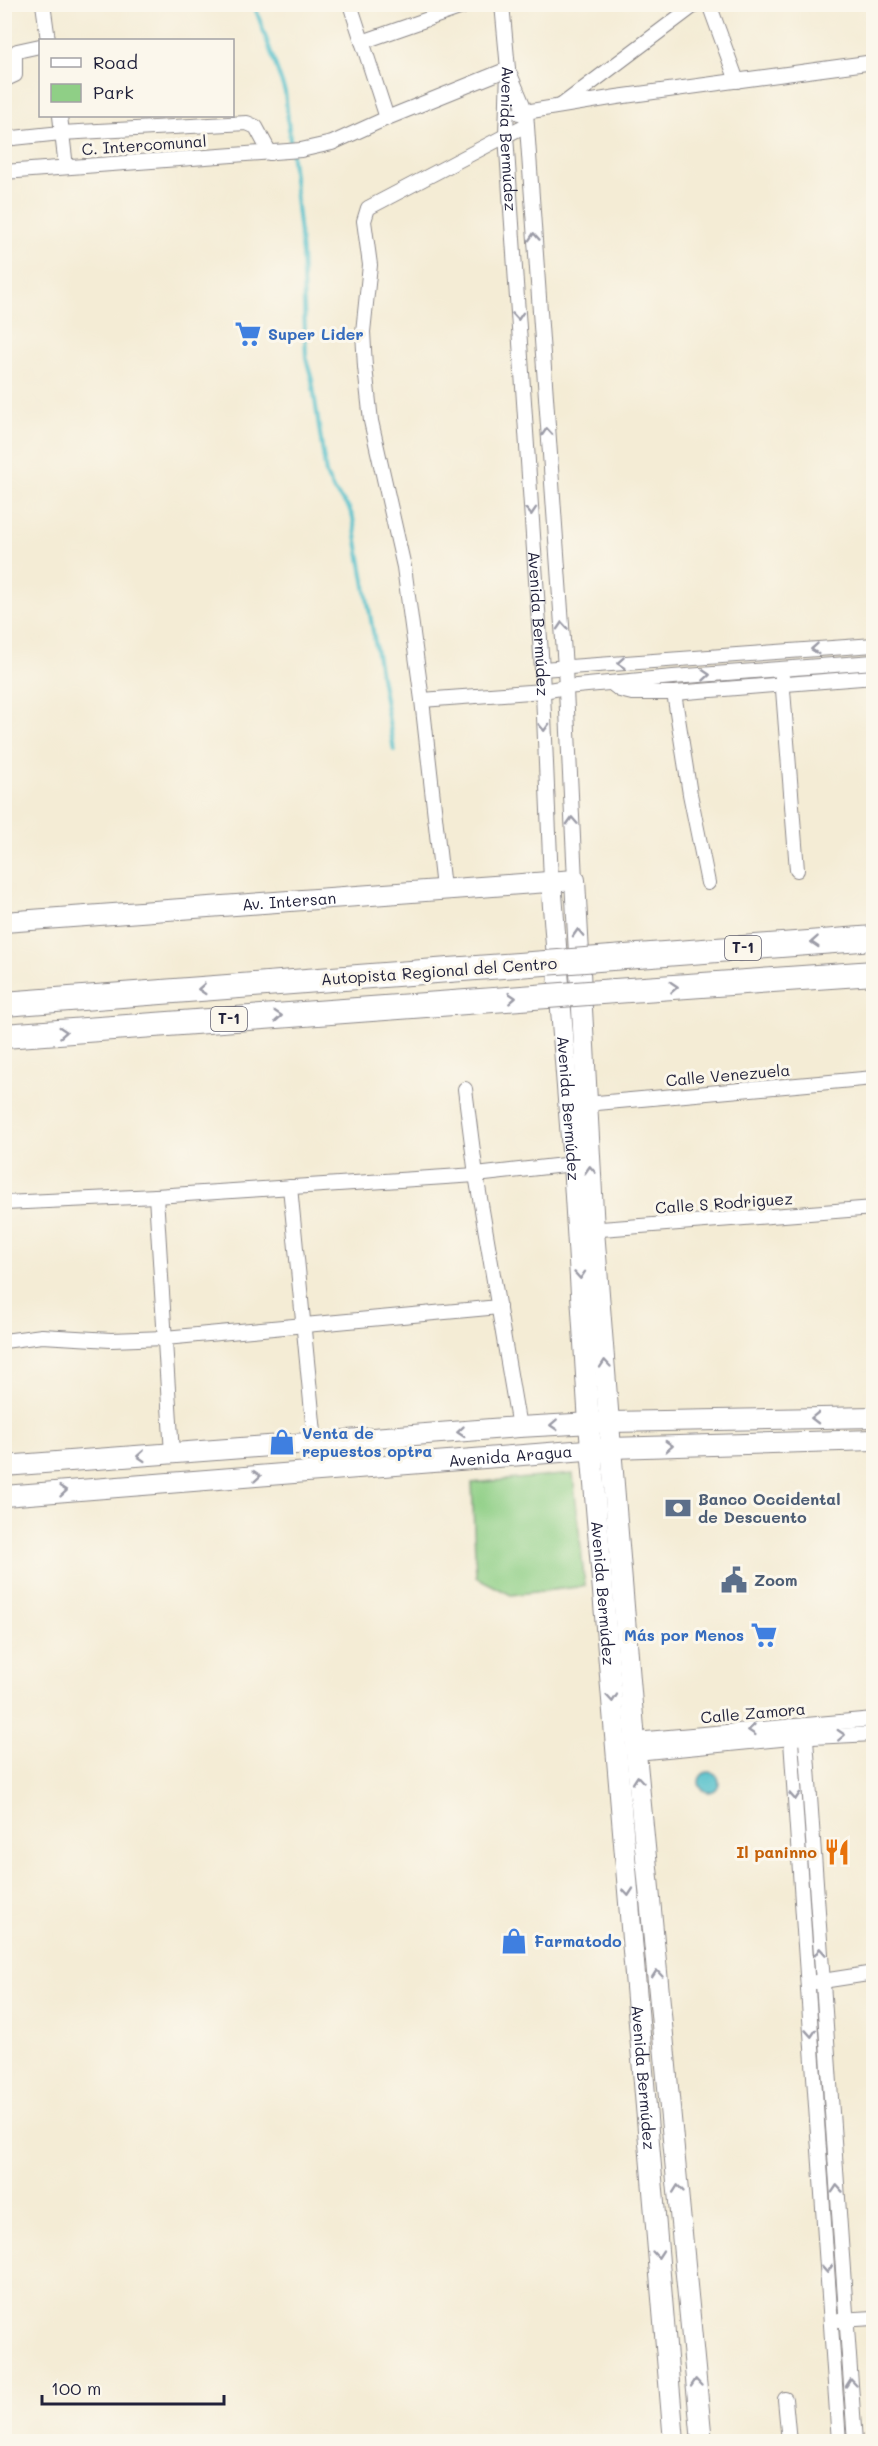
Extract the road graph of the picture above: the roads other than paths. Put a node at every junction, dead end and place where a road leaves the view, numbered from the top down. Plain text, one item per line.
1 (42, 4) edge
2 (350, 4) edge
3 (471, 4) edge
4 (502, 4) edge
5 (696, 4) edge
6 (709, 4) edge
7 (48, 39) edge
8 (362, 42) junction
9 (39, 46) edge
10 (873, 62) edge
11 (507, 69) junction
12 (4, 80) edge
13 (736, 81) junction
14 (558, 108) junction
15 (507, 115) junction
16 (60, 117) edge
17 (387, 118) junction
18 (526, 118) junction
19 (61, 134) junction
20 (506, 135) junction
21 (4, 139) edge
22 (270, 153) junction
23 (66, 168) junction
24 (4, 172) edge
25 (873, 645) edge
26 (873, 662) edge
27 (565, 668) junction
28 (542, 669) junction
29 (782, 670) junction
30 (873, 677) edge
31 (610, 683) junction
32 (783, 685) junction
33 (566, 687) junction
34 (543, 691) junction
35 (675, 693) junction
36 (422, 700) junction
37 (797, 870) dead end
38 (575, 880) junction
39 (551, 881) junction
40 (708, 883) dead end
41 (443, 888) junction
42 (4, 922) edge
43 (873, 938) edge
44 (873, 973) edge
45 (4, 1004) edge
46 (4, 1036) edge
47 (873, 1078) edge
48 (465, 1089) dead end
49 (586, 1104) junction
50 (573, 1164) junction
51 (476, 1175) junction
52 (290, 1187) junction
53 (156, 1196) junction
54 (4, 1203) edge
55 (873, 1208) edge
56 (585, 1230) junction
57 (500, 1307) junction
58 (304, 1326) junction
59 (165, 1338) junction
60 (4, 1341) edge
61 (873, 1417) edge
62 (610, 1422) junction
63 (589, 1424) junction
64 (519, 1427) junction
65 (873, 1440) edge
66 (315, 1443) junction
67 (601, 1450) junction
68 (172, 1454) junction
69 (4, 1466) edge
70 (4, 1496) edge
71 (873, 1719) edge
72 (805, 1731) junction
73 (790, 1732) junction
74 (873, 1734) edge
75 (635, 1747) junction
76 (873, 1973) edge
77 (822, 1982) junction
78 (808, 1983) junction
79 (660, 2003) junction
80 (637, 2005) junction
81 (873, 2318) edge
82 (831, 2320) junction
83 (846, 2320) junction
84 (785, 2400) dead end
85 (674, 2442) edge
86 (702, 2442) edge
87 (789, 2442) edge
88 (839, 2442) edge
89 (855, 2442) edge

1 - 7 street
2 - 8 street
3 - 8 street
4 - 11 street
5 - 14 street
6 - 13 street
8 - 17 street
9 - 12 street
10 - 13 street
11 - 15 street, Avenida Bermúdez
11 - 17 street, C. Intercomunal
11 - 18 street, Avenida Bermúdez
13 - 14 street
14 - 18 street
15 - 18 street
15 - 20 street, Avenida Bermúdez
16 - 19 street
17 - 22 street, C. Intercomunal
18 - 20 street
27 -> 18 street, Avenida Bermúdez
19 - 21 street
19 - 22 street
19 - 23 street
20 -> 28 street, Avenida Bermúdez
20 - 36 street
22 - 23 street, C. Intercomunal
23 - 24 street, C. Intercomunal
25 -> 27 street
26 - 29 street
27 - 28 street
27 - 33 street, Avenida Bermúdez
28 - 34 street, Avenida Bermúdez
31 -> 29 street
29 - 32 street
30 - 32 street
31 - 33 street
31 - 35 street
32 - 35 street
32 - 37 street
33 - 34 street
38 -> 33 street, Avenida Bermúdez
34 - 36 street
34 -> 39 street, Avenida Bermúdez
35 - 40 street
36 - 41 street
38 - 39 street, Av. Intersan
49 -> 38 street, Avenida Bermúdez
39 - 41 street, Av. Intersan
39 - 50 street, Avenida Bermúdez
41 - 42 street, Av. Intersan
43 -> 45 highway, Autopista Regional del Centro / T-1, bridge
46 -> 44 highway, Autopista Regional del Centro / T-1, bridge
47 - 49 street, Calle Venezuela
48 - 51 street
56 -> 49 street, Avenida Bermúdez
50 - 51 street
50 - 56 street, Avenida Bermúdez
51 - 52 street
51 - 57 street
52 - 53 street
52 - 58 street
53 - 54 street
53 - 59 street
55 - 56 street, Calle S Rodriguez
62 -> 56 street, Avenida Bermúdez
56 -> 63 street, Avenida Bermúdez
57 - 58 street
57 - 64 street
58 - 59 street
58 - 66 street
59 - 60 street
59 - 68 street
61 -> 62 street, Avenida Aragua
62 - 63 street, Avenida Aragua
62 - 67 street, Avenida Bermúdez
63 -> 64 street, Avenida Aragua
63 - 67 street, Avenida Bermúdez
64 -> 66 street, Avenida Aragua
67 -> 65 street, Avenida Aragua
66 - 68 street, Avenida Aragua
70 -> 67 street, Avenida Aragua
67 - 75 street, Avenida Bermúdez
67 -> 80 street, Avenida Bermúdez
68 -> 69 street, Avenida Aragua
71 - 72 street, Calle Zamora
72 - 73 street, Calle Zamora
72 -> 74 street, Calle Zamora
77 -> 72 street
73 - 75 street, Calle Zamora
73 -> 78 street
79 -> 75 street, Avenida Bermúdez
76 - 77 street
77 - 78 street
83 -> 77 street
78 -> 82 street
79 - 80 street
86 -> 79 street, Avenida Bermúdez
80 -> 85 street, Avenida Bermúdez
81 - 83 street
82 - 83 street
82 - 88 street
89 -> 83 street
84 - 87 street

